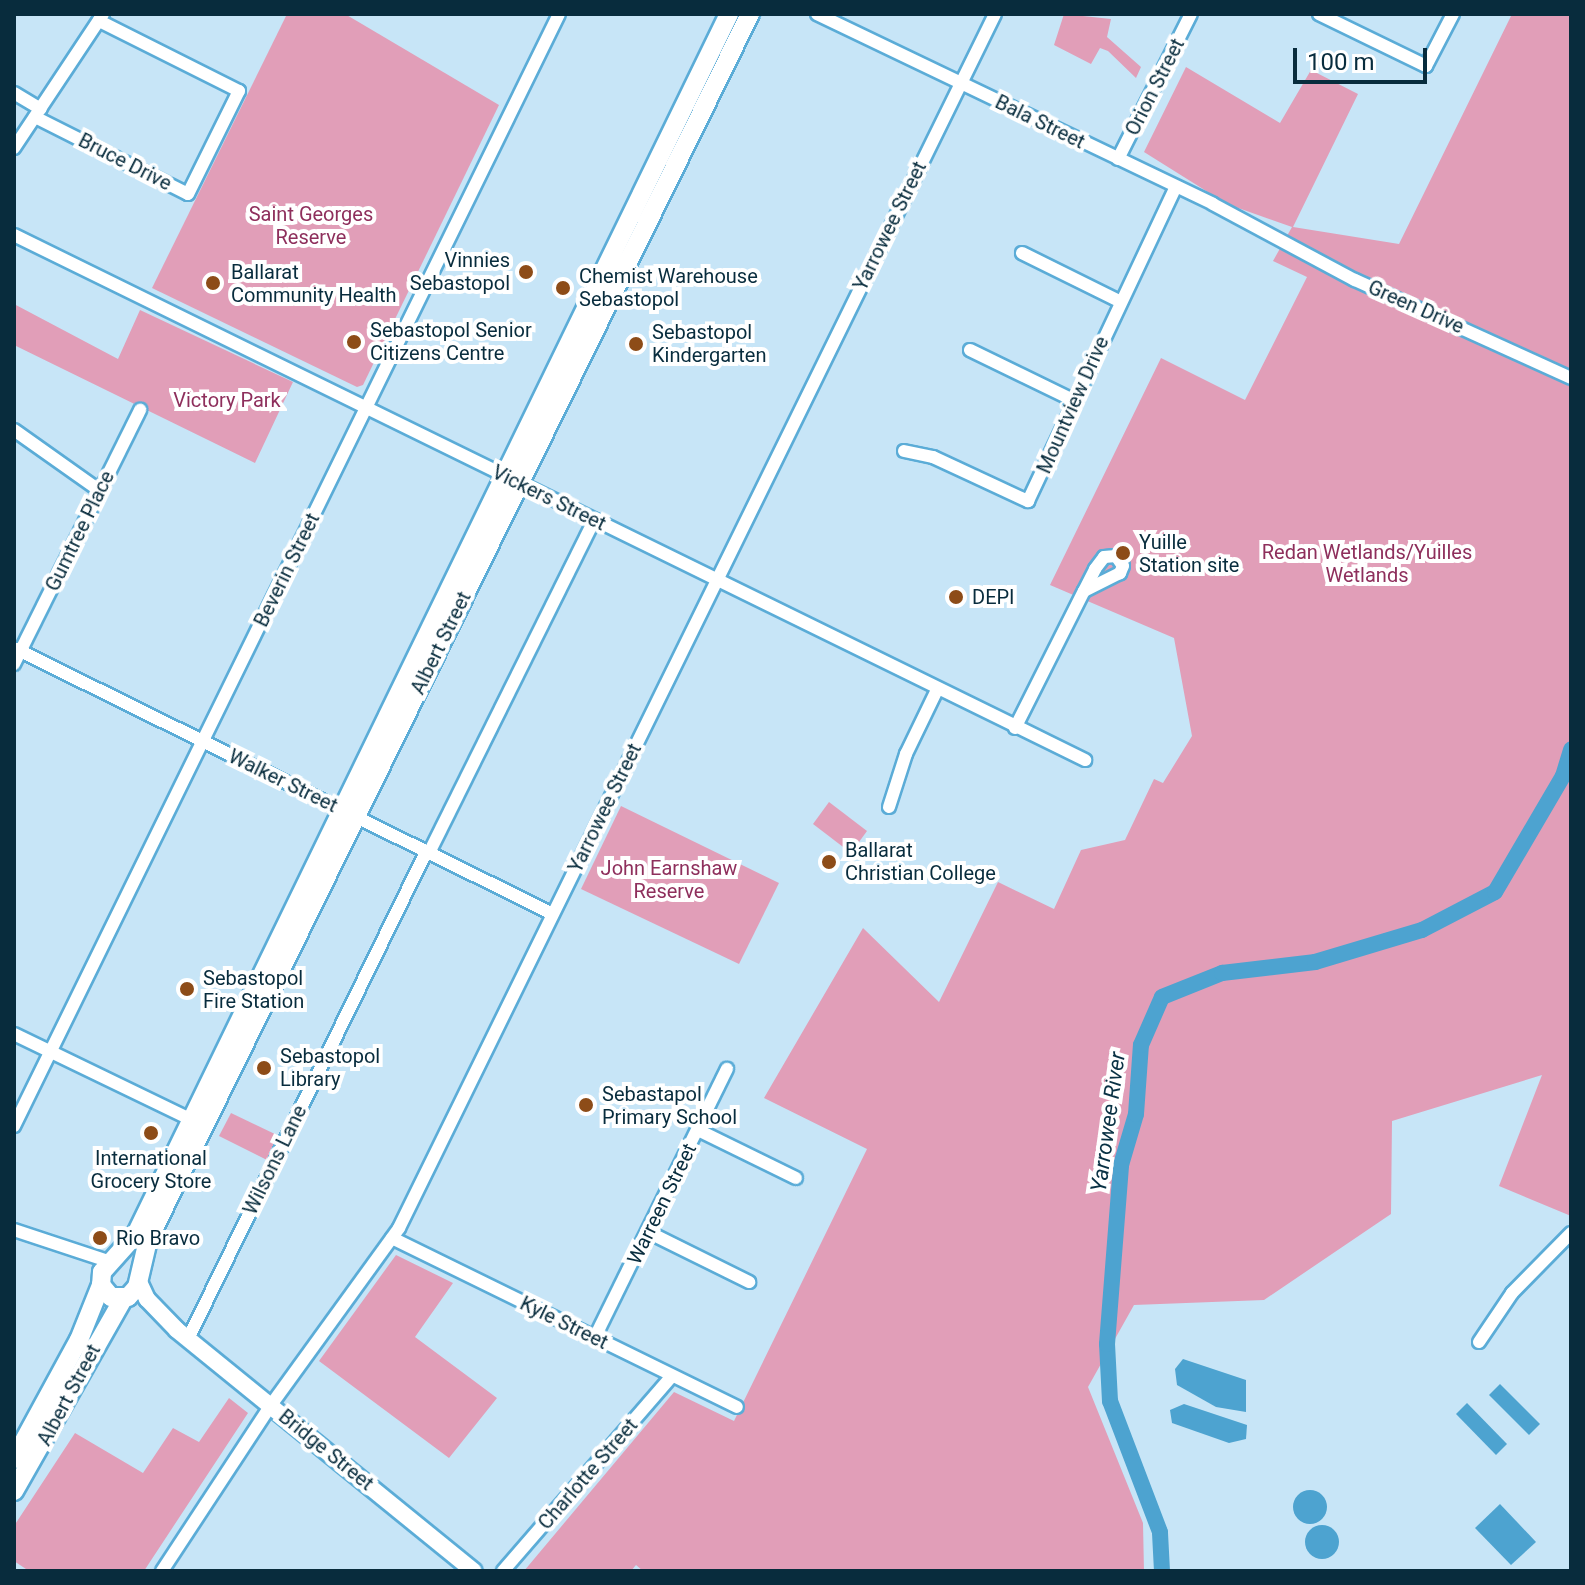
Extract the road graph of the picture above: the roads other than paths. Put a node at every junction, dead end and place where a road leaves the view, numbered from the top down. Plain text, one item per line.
1 (559, 14) edge
2 (729, 14) edge
3 (750, 14) edge
4 (817, 14) edge
5 (995, 14) edge
6 (1191, 14) edge
7 (1319, 14) edge
8 (1453, 14) edge
9 (1334, 17) edge
10 (102, 18) edge
11 (960, 84) junction
12 (14, 93) edge
13 (38, 113) junction
14 (14, 148) edge
15 (1118, 159) junction
16 (1176, 187) junction
17 (1262, 232) joint
18 (14, 235) edge
19 (1022, 253) dead end
20 (1119, 301) junction
21 (970, 350) dead end
22 (1571, 378) edge
23 (1075, 401) junction
24 (366, 408) junction
25 (140, 410) dead end
26 (14, 430) edge
27 (904, 451) dead end
28 (511, 479) junction
29 (100, 491) junction
30 (594, 520) junction
31 (716, 582) junction
32 (1084, 591) dead end
33 (17, 649) edge
34 (14, 664) edge
35 (937, 690) junction
36 (1015, 728) junction
37 (203, 742) junction
38 (1085, 760) dead end
39 (889, 807) dead end
40 (348, 813) junction
41 (428, 853) junction
42 (553, 914) junction
43 (14, 1034) edge
44 (50, 1052) junction
45 (727, 1069) dead end
46 (192, 1120) junction
47 (14, 1126) edge
48 (698, 1130) junction
49 (796, 1178) dead end
50 (14, 1230) edge
51 (648, 1232) junction
52 (1571, 1233) edge
53 (392, 1238) junction
54 (55, 1246) junction
55 (111, 1262) junction
56 (138, 1278) junction
57 (749, 1282) dead end
58 (100, 1283) junction
59 (123, 1299) junction
60 (182, 1334) junction
61 (595, 1337) junction
62 (1479, 1342) dead end
63 (672, 1376) junction
64 (271, 1405) junction
65 (737, 1407) dead end
66 (14, 1459) edge
67 (14, 1491) edge
68 (162, 1571) edge
69 (474, 1571) edge
70 (503, 1571) edge

1 - 24 street, Beverin Street
2 - 28 highway, Albert Street
3 - 28 highway, Albert Street
4 - 11 street, Bala Street
5 - 11 street, Yarrowee Street
6 - 15 street, Orion Street
7 - 9 street
8 - 9 street
10 - 13 street
10 - 13 street, Bruce Drive
11 - 15 street, Bala Street
11 - 31 street, Yarrowee Street
12 - 13 street
13 - 14 street
15 - 16 street, Bala Street
16 - 17 street, Bala Street
16 - 20 street, Mountview Drive
17 - 22 street, Green Drive
18 - 24 street, Vickers Street
19 - 20 street
20 - 23 street, Mountview Drive
21 - 23 street
23 - 27 street, Mountview Drive
24 - 28 street, Vickers Street
24 - 37 street, Beverin Street
25 - 29 street, Gumtree Place
26 - 29 street
28 - 30 street, Vickers Street
28 - 40 highway, Albert Street
29 - 33 street, Gumtree Place
30 - 31 street, Vickers Street
30 - 41 street, Wilsons Lane
31 - 35 street, Vickers Street
31 - 42 street, Yarrowee Street
32 - 36 street
33 - 34 street, Gumtree Place
33 - 37 street, Walker Street
35 - 36 street, Vickers Street
35 - 39 street
36 - 38 street, Vickers Street
37 - 40 street, Walker Street
37 - 44 street, Beverin Street
40 - 41 street, Walker Street
40 - 46 highway, Albert Street
40 - 56 highway, Albert Street
41 - 42 street, Walker Street
41 - 60 street, Wilsons Lane
42 - 53 street, Yarrowee Street
43 - 44 street
44 - 46 street
44 - 47 street, Beverin Street
45 - 48 street, Warreen Street
46 - 55 highway, Albert Street
48 - 49 street
48 - 51 street, Warreen Street
50 - 54 street
51 - 57 street
51 - 61 street, Warreen Street
52 - 62 street
53 - 61 street, Kyle Street
53 - 64 street, Yarrowee Street
54 - 55 street
54 - 58 street
55 - 56 highway
55 - 58 highway
56 - 59 highway
56 - 60 main road
58 - 59 highway
58 - 66 highway, Albert Street
59 - 60 main road
59 - 67 highway, Albert Street
60 - 64 main road, Bridge Street
61 - 63 street, Kyle Street
63 - 65 street, Kyle Street
63 - 70 street, Charlotte Street
64 - 68 street, Yarrowee Street
64 - 69 main road, Bridge Street

